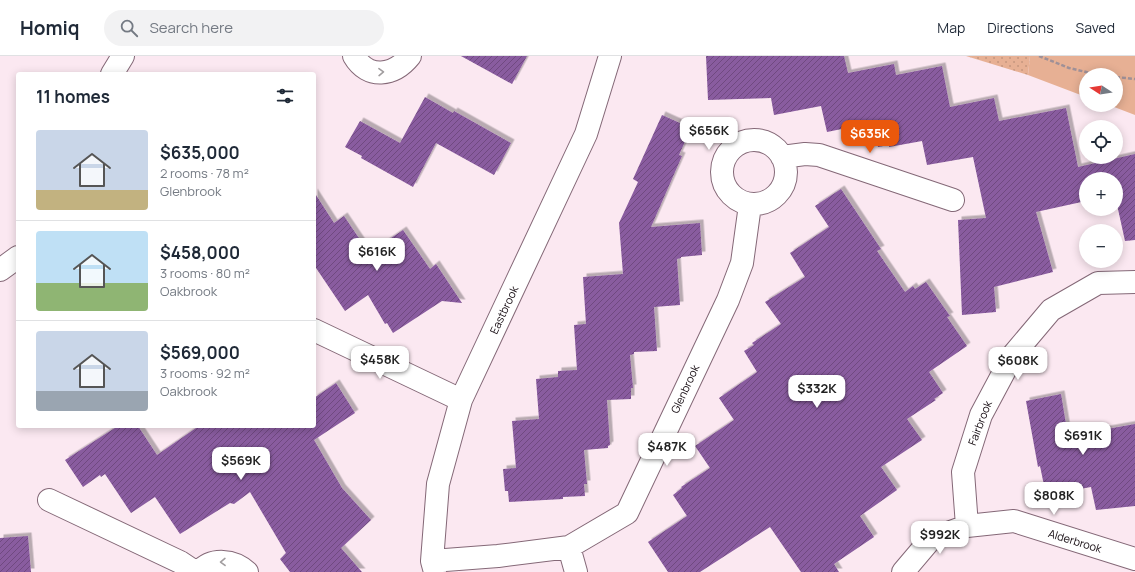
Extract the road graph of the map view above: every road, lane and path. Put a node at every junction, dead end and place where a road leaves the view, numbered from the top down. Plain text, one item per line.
1 (123, 56) edge
2 (354, 56) edge
3 (410, 56) edge
4 (610, 56) edge
5 (1039, 56) edge
6 (1079, 70) edge
7 (113, 72) edge
8 (1123, 78) edge
9 (1135, 79) edge
10 (782, 157) junction
11 (953, 200) dead end
12 (750, 205) junction
13 (16, 258) edge
14 (0, 270) edge
15 (1135, 282) edge
16 (316, 331) edge
17 (461, 400) junction
18 (49, 500) dead end
19 (967, 526) junction
20 (569, 547) junction
21 (1135, 560) edge
22 (434, 566) edge
23 (195, 572) edge
24 (199, 572) edge
25 (247, 572) edge
26 (576, 572) edge
27 (903, 572) edge

1 - 7 street
2 -> 3 street
4 - 17 street, Eastbrook
5 - 6 path
8 - 9 path
10 - 11 street
10 - 12 street
10 - 12 street
12 - 20 street, Glenbrook
13 - 14 street
15 - 19 street, Fairbrook
16 - 17 street
17 - 22 street, Eastbrook
18 - 23 street
19 - 21 street, Alderbrook
19 - 27 street, Alderbrook
20 - 22 street, Glenbrook
20 - 26 street
25 -> 24 street

